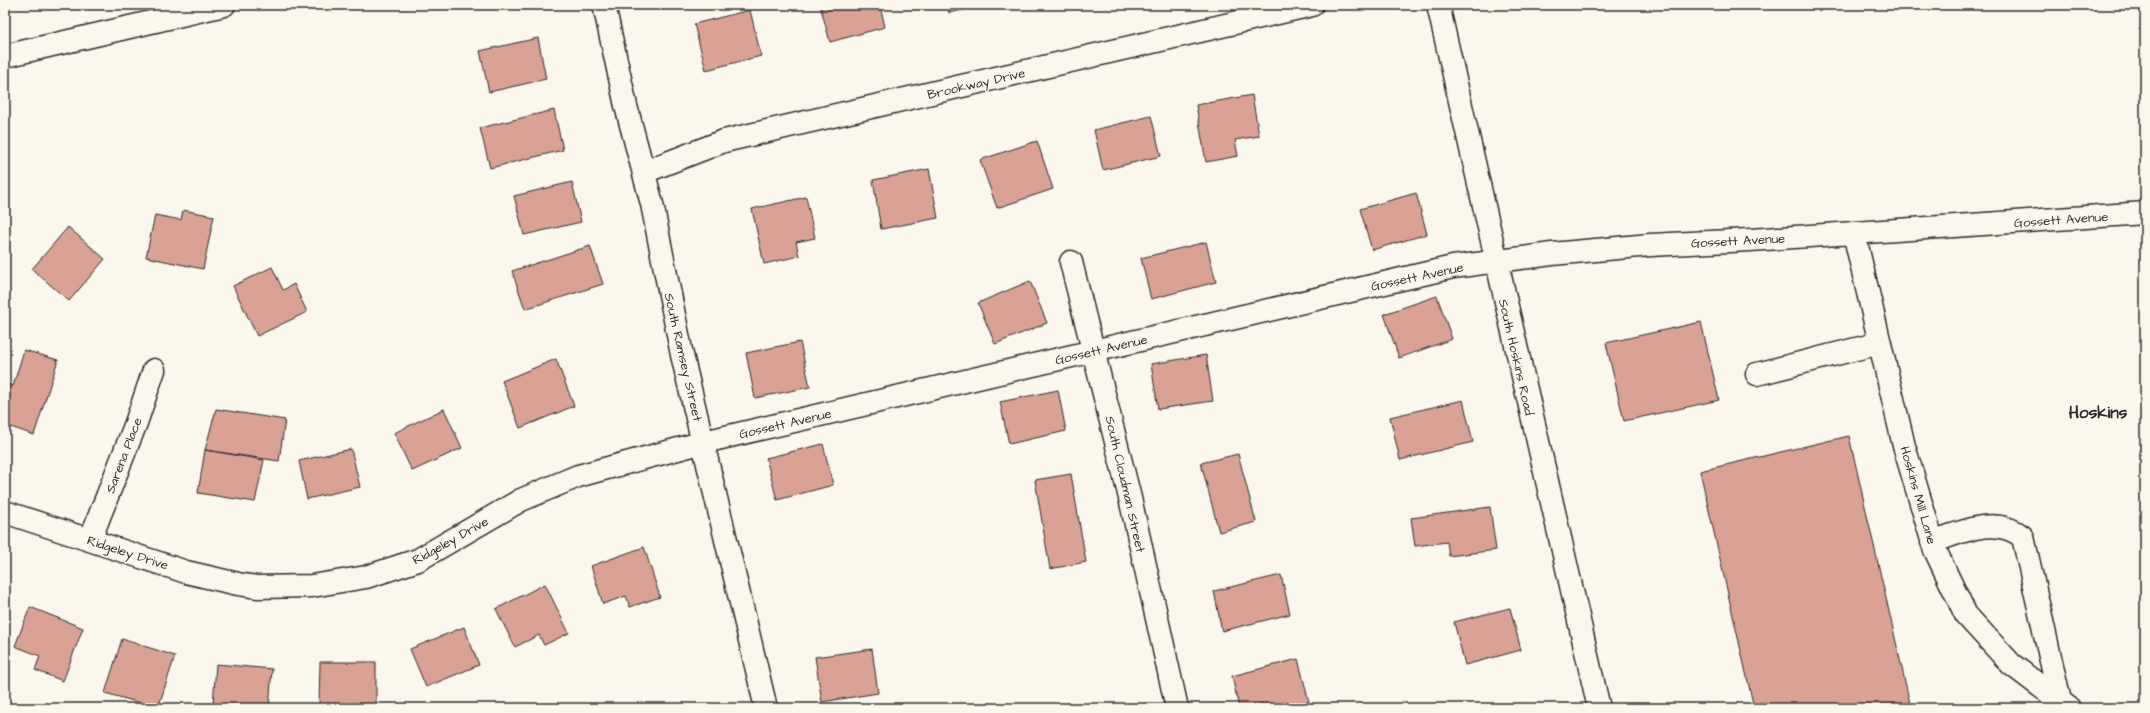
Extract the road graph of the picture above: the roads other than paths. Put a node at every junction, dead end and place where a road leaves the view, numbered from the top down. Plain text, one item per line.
1 (224, 5) edge
2 (604, 5) edge
3 (1312, 5) edge
4 (1438, 5) edge
5 (5, 56) edge
6 (644, 172) junction
7 (2145, 213) edge
8 (1854, 233) junction
9 (1071, 262) dead end
10 (1495, 262) junction
11 (1880, 343) junction
12 (1093, 351) junction
13 (154, 370) dead end
14 (1757, 374) dead end
15 (704, 442) junction
16 (5, 512) edge
17 (90, 540) junction
18 (1932, 542) junction
19 (2064, 704) edge
20 (766, 708) edge
21 (1176, 708) edge
22 (1599, 708) edge

1 - 5 street
2 - 6 street, South Ramsey Street
3 - 6 street, Brookway Drive
4 - 10 street, South Hoskins Road
6 - 15 street, South Ramsey Street
7 - 8 street, Gossett Avenue
8 - 10 street, Gossett Avenue
8 - 11 street, Hoskins Mill Lane
9 - 12 street, South Cloudman Street
10 - 12 street, Gossett Avenue
10 - 22 street, South Hoskins Road
11 - 14 street
11 - 18 street, Hoskins Mill Lane
12 - 15 street, Gossett Avenue
12 - 21 street, South Cloudman Street
13 - 17 street, Sarena Place
15 - 17 street, Ridgeley Drive
15 - 20 street, South Ramsey Street
16 - 17 street, Ridgeley Drive
18 - 19 street, Hoskins Mill Lane
18 - 19 street

